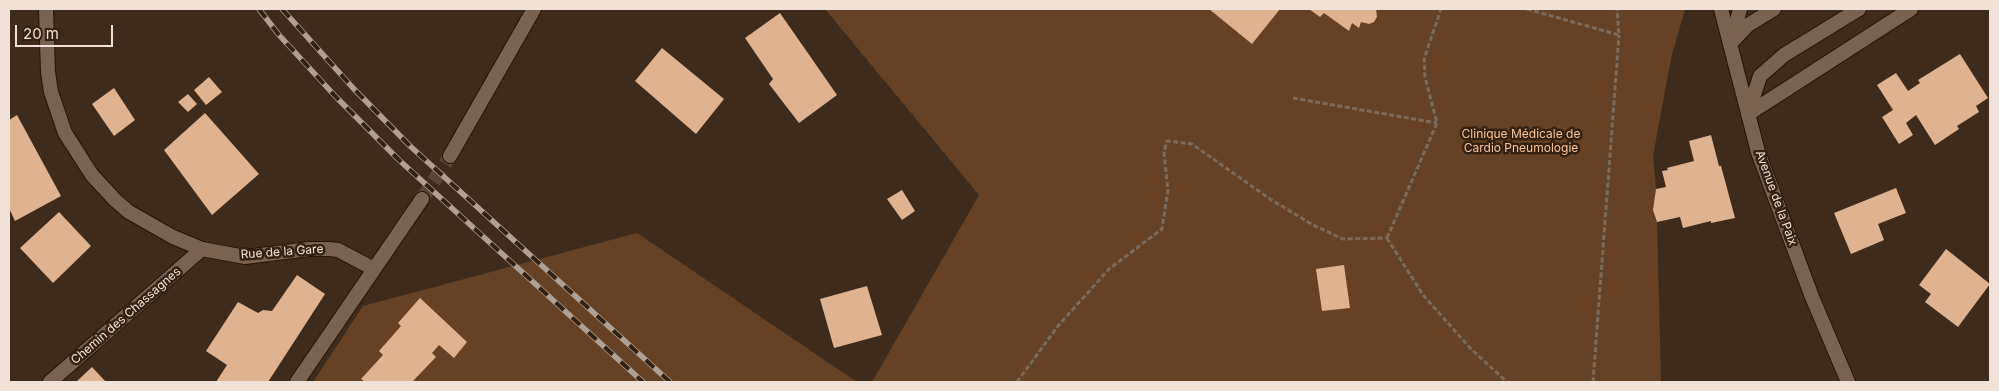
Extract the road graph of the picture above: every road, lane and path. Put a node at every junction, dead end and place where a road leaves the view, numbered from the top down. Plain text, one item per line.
1 (46, 9) edge
2 (534, 9) edge
3 (1441, 9) edge
4 (1527, 9) edge
5 (1618, 9) edge
6 (1721, 9) edge
7 (1740, 9) edge
8 (1774, 9) edge
9 (1859, 9) edge
10 (1911, 9) edge
11 (1619, 35) junction
12 (1730, 44) junction
13 (1293, 98) dead end
14 (1748, 114) junction
15 (1437, 123) junction
16 (450, 156) tunnel mouth
17 (422, 199) tunnel mouth
18 (1387, 238) junction
19 (202, 249) junction
20 (374, 269) junction
21 (50, 382) edge
22 (297, 382) edge
23 (1017, 382) edge
24 (1507, 382) edge
25 (1593, 382) edge
26 (1848, 382) edge

1 - 19 street, Rue de la Gare
2 - 16 street
3 - 15 path
4 - 11 path
5 - 11 path
6 - 12 street, Avenue de la Paix
7 - 12 street
8 - 12 street
9 - 14 street
10 - 14 street
11 - 25 path
12 - 14 street, Avenue de la Paix
13 - 15 path
14 - 26 street, Avenue de la Paix
15 - 18 path
17 - 20 street
18 - 23 path
18 - 24 path
19 - 20 street, Rue de la Gare
19 - 21 street, Chemin des Chassagnes
20 - 22 street

